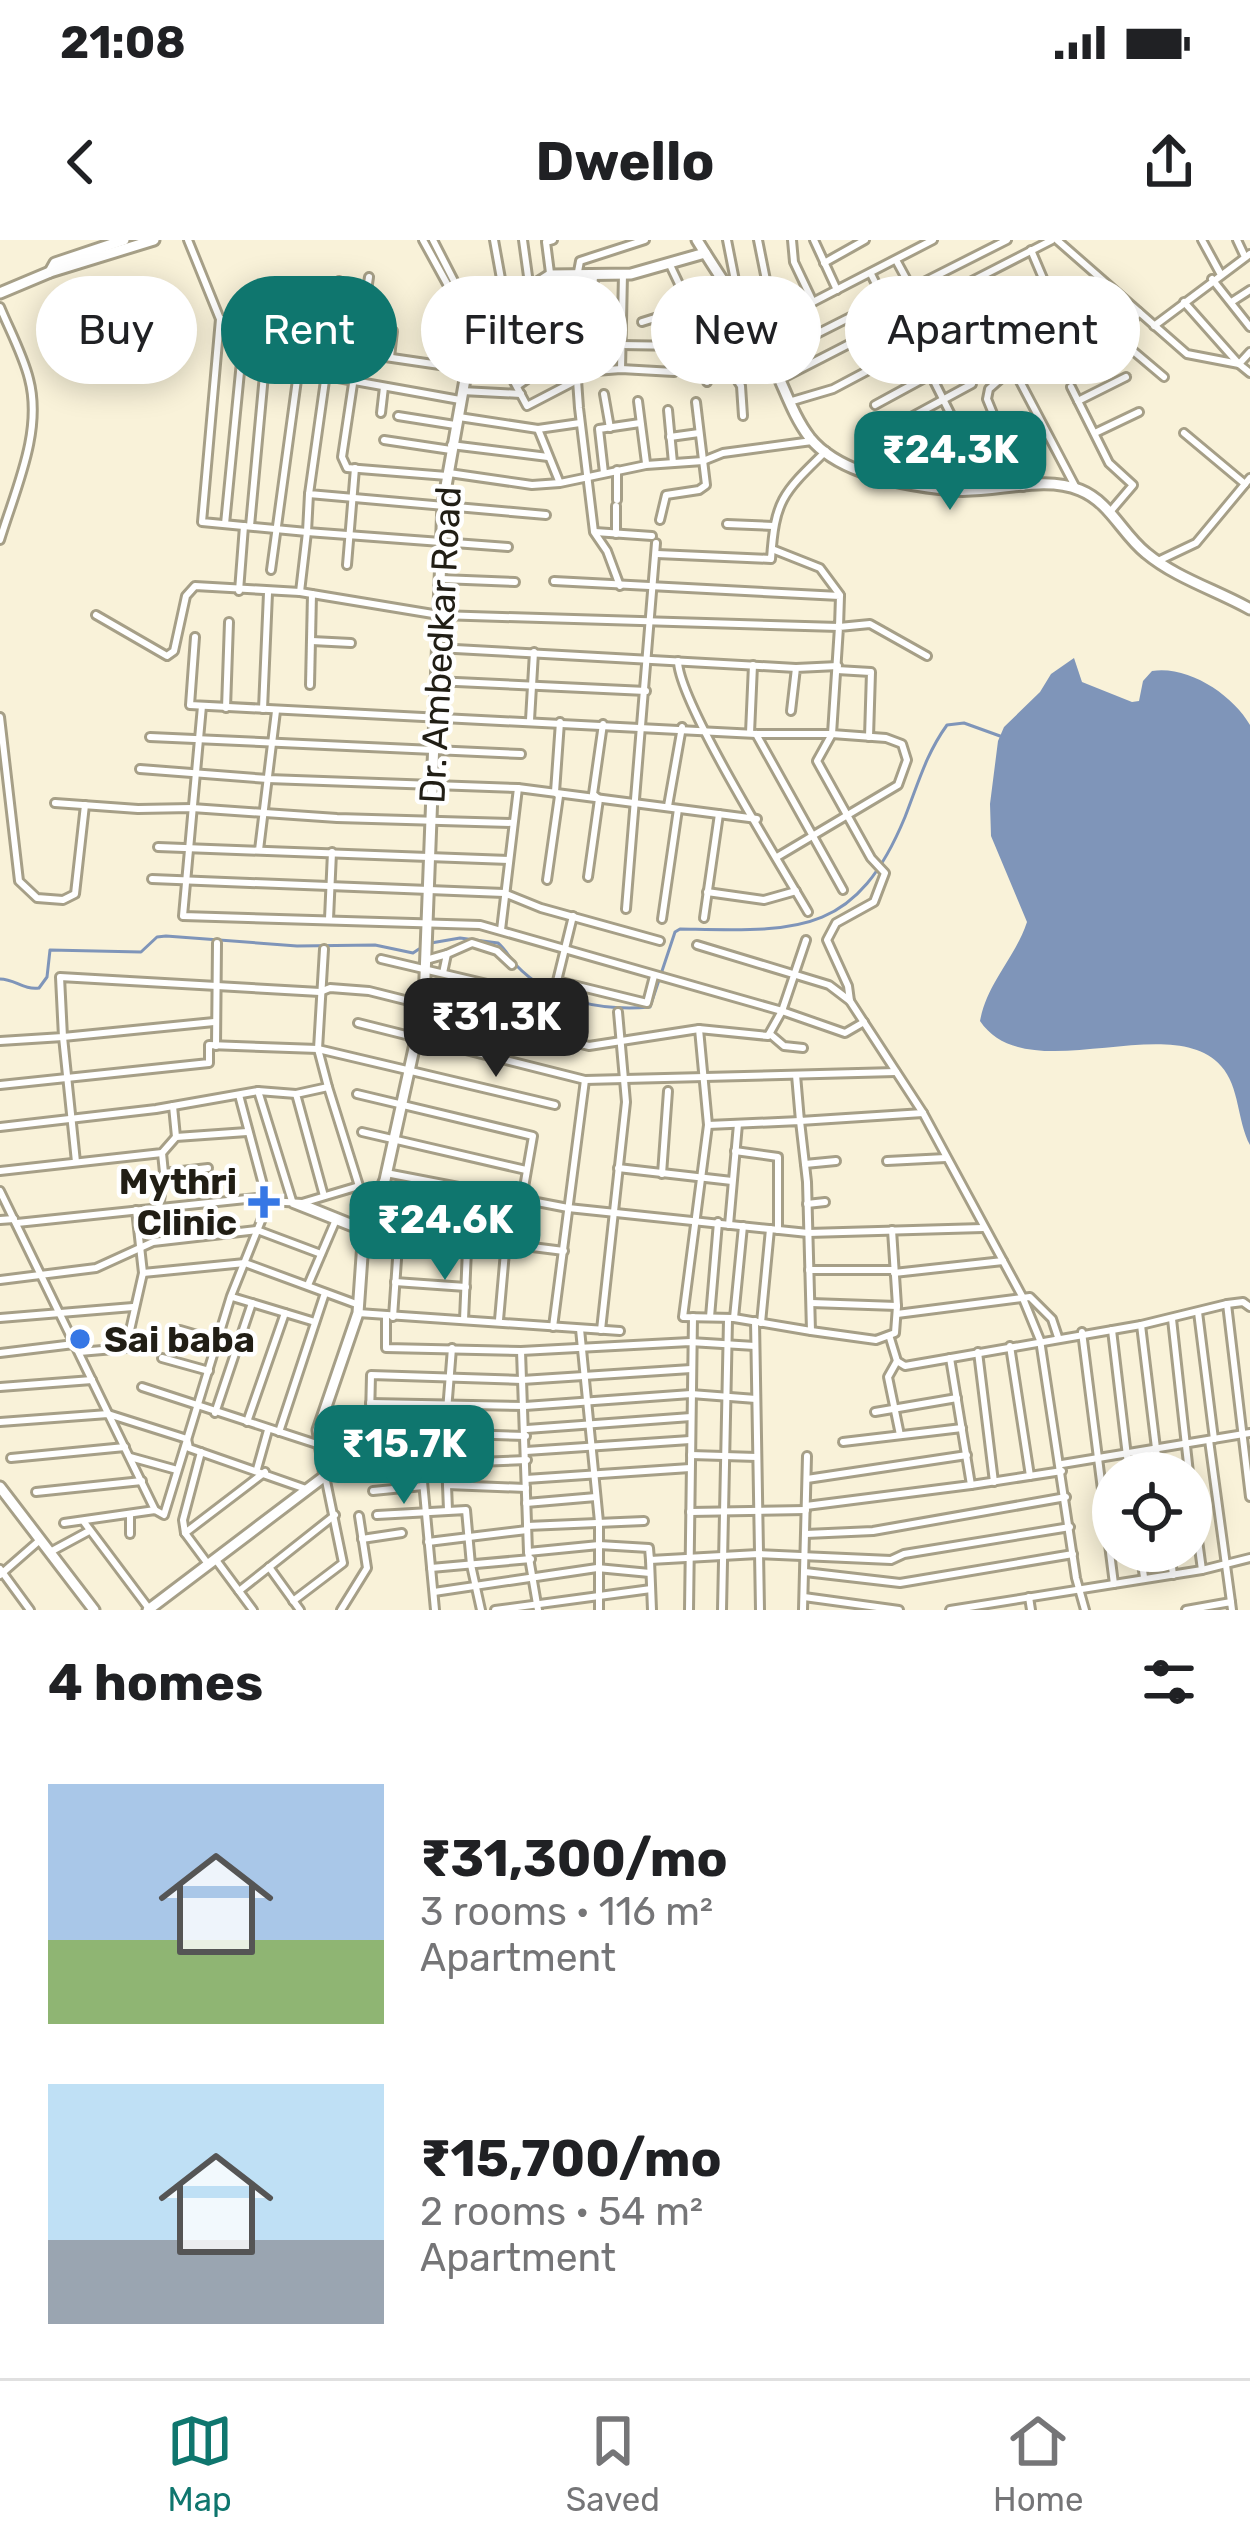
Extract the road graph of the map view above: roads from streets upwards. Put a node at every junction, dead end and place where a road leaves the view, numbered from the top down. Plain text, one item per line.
1 (124, 240) edge
2 (154, 240) edge
3 (188, 240) edge
4 (423, 240) edge
5 (433, 240) edge
6 (494, 240) edge
7 (523, 240) edge
8 (553, 240) edge
9 (645, 240) edge
10 (694, 240) edge
11 (727, 240) edge
12 (758, 240) edge
13 (793, 240) edge
14 (814, 240) edge
15 (865, 240) edge
16 (933, 240) edge
17 (1006, 240) edge
18 (1054, 240) edge
19 (1202, 240) edge
20 (1237, 240) edge
21 (100, 243) edge
22 (853, 243) edge
23 (1031, 250) junction
24 (702, 254) junction
25 (1247, 255) edge
26 (896, 260) junction
27 (824, 262) junction
28 (670, 265) junction
29 (50, 272) junction
30 (1220, 273) junction
31 (623, 274) joint
32 (871, 274) junction
33 (550, 275) joint
34 (443, 276) edge
35 (451, 276) edge
36 (501, 276) edge
37 (527, 276) edge
38 (561, 276) edge
39 (572, 276) edge
40 (594, 276) edge
41 (675, 276) edge
42 (716, 276) edge
43 (733, 276) edge
44 (765, 276) edge
45 (801, 276) edge
46 (905, 276) edge
47 (936, 276) edge
48 (979, 276) edge
49 (1042, 276) edge
50 (1096, 276) edge
51 (1212, 279) junction
52 (837, 290) junction
53 (1250, 290) edge
54 (0, 292) edge
55 (821, 298) edge
56 (1184, 302) junction
57 (1232, 302) junction
58 (0, 308) edge
59 (1140, 313) edge
60 (220, 319) joint
61 (651, 319) edge
62 (642, 322) dead end
63 (1249, 323) edge
64 (1154, 326) junction
65 (821, 332) edge
66 (1250, 352) edge
67 (1140, 357) edge
68 (1239, 364) junction
69 (1250, 373) edge
70 (1164, 377) dead end
71 (845, 382) edge
72 (240, 384) edge
73 (263, 384) edge
74 (297, 384) edge
75 (326, 384) edge
76 (354, 384) edge
77 (369, 384) edge
78 (464, 384) edge
79 (516, 384) edge
80 (526, 384) edge
81 (564, 384) edge
82 (578, 384) edge
83 (740, 384) edge
84 (781, 384) edge
85 (914, 384) edge
86 (937, 384) edge
87 (972, 384) edge
88 (997, 384) edge
89 (1017, 384) edge
90 (1112, 384) edge
91 (384, 386) junction
92 (1071, 387) dead end
93 (519, 390) junction
94 (604, 394) dead end
95 (461, 395) junction
96 (638, 401) dead end
97 (946, 401) junction
98 (1078, 401) junction
99 (696, 402) dead end
100 (788, 402) junction
101 (875, 405) dead end
102 (668, 410) dead end
103 (1138, 412) dead end
104 (381, 413) dead end
105 (398, 416) dead end
106 (743, 416) dead end
107 (456, 421) junction
108 (902, 422) dead end
109 (580, 423) junction
110 (640, 423) junction
111 (610, 428) junction
112 (538, 429) junction
113 (699, 433) junction
114 (1184, 433) dead end
115 (1095, 434) junction
116 (670, 437) junction
117 (384, 440) dead end
118 (812, 440) junction
119 (451, 447) junction
120 (826, 451) junction
121 (970, 451) dead end
122 (548, 457) junction
123 (703, 461) junction
124 (673, 463) junction
125 (646, 465) junction
126 (355, 468) junction
127 (617, 470) junction
128 (604, 472) junction
129 (448, 475) junction
130 (586, 478) junction
131 (1248, 481) edge
132 (560, 483) junction
133 (1023, 487) junction
134 (1076, 488) junction
135 (309, 494) junction
136 (353, 499) junction
137 (443, 503) junction
138 (1110, 512) junction
139 (546, 515) dead end
140 (660, 520) dead end
141 (225, 524) junction
142 (727, 524) dead end
143 (247, 526) junction
144 (773, 526) junction
145 (274, 530) junction
146 (307, 532) junction
147 (594, 532) junction
148 (616, 534) junction
149 (350, 535) junction
150 (0, 540) edge
151 (442, 542) junction
152 (508, 547) dead end
153 (772, 549) junction
154 (656, 554) junction
155 (1158, 561) junction
156 (347, 565) dead end
157 (271, 570) dead end
158 (440, 579) junction
159 (554, 581) dead end
160 (515, 582) dead end
161 (620, 586) junction
162 (653, 587) junction
163 (239, 591) junction
164 (268, 592) junction
165 (300, 592) junction
166 (312, 594) junction
167 (840, 596) junction
168 (1250, 609) edge
169 (439, 615) junction
170 (96, 616) dead end
171 (229, 622) dead end
172 (650, 623) junction
173 (839, 627) junction
174 (195, 637) dead end
175 (311, 641) junction
176 (351, 643) dead end
177 (437, 648) junction
178 (534, 652) junction
179 (927, 656) dead end
180 (649, 657) junction
181 (678, 659) junction
182 (753, 665) junction
183 (796, 668) junction
184 (838, 668) junction
185 (435, 681) junction
186 (310, 686) dead end
187 (532, 687) junction
188 (646, 691) junction
189 (202, 706) junction
190 (226, 707) junction
191 (262, 710) junction
192 (276, 710) junction
193 (791, 711) dead end
194 (0, 718) edge
195 (434, 718) junction
196 (530, 720) junction
197 (560, 722) junction
198 (603, 724) junction
199 (643, 726) junction
200 (682, 727) junction
201 (704, 729) junction
202 (753, 734) junction
203 (832, 734) junction
204 (150, 737) dead end
205 (869, 737) junction
206 (200, 740) junction
207 (272, 743) junction
208 (433, 752) junction
209 (521, 754) dead end
210 (140, 769) dead end
211 (197, 774) junction
212 (268, 779) junction
213 (433, 785) junction
214 (518, 788) junction
215 (555, 792) junction
216 (599, 799) junction
217 (634, 801) junction
218 (55, 803) dead end
219 (85, 805) junction
220 (668, 806) junction
221 (192, 808) junction
222 (678, 808) junction
223 (264, 814) junction
224 (719, 814) junction
225 (847, 816) junction
226 (757, 819) junction
227 (430, 822) junction
228 (513, 824) junction
229 (813, 836) junction
230 (158, 847) dead end
231 (188, 848) junction
232 (259, 850) junction
233 (332, 852) junction
234 (429, 857) junction
235 (777, 857) junction
236 (509, 860) junction
237 (588, 877) dead end
238 (152, 879) dead end
239 (186, 880) junction
240 (547, 880) dead end
241 (331, 886) junction
242 (428, 890) junction
243 (843, 890) dead end
244 (796, 891) junction
245 (707, 892) junction
246 (504, 893) junction
247 (626, 909) dead end
248 (808, 912) dead end
249 (573, 916) junction
250 (704, 918) dead end
251 (329, 920) junction
252 (662, 920) dead end
253 (425, 926) junction
254 (501, 930) junction
255 (806, 940) dead end
256 (660, 941) dead end
257 (218, 943) dead end
258 (698, 945) dead end
259 (324, 949) dead end
260 (564, 951) junction
261 (447, 953) junction
262 (380, 959) dead end
263 (512, 964) dead end
264 (426, 965) junction
265 (443, 973) junction
266 (795, 975) junction
267 (657, 976) junction
268 (216, 987) junction
269 (320, 992) junction
270 (547, 998) dead end
271 (850, 1001) junction
272 (424, 1003) junction
273 (782, 1011) junction
274 (618, 1012) dead end
275 (214, 1022) junction
276 (863, 1022) junction
277 (358, 1023) dead end
278 (699, 1029) junction
279 (770, 1034) junction
280 (63, 1037) junction
281 (416, 1038) junction
282 (621, 1040) junction
283 (0, 1041) edge
284 (216, 1046) junction
285 (803, 1048) dead end
286 (318, 1049) junction
287 (408, 1072) junction
288 (896, 1072) junction
289 (796, 1075) junction
290 (704, 1076) junction
291 (67, 1077) junction
292 (586, 1080) junction
293 (624, 1081) junction
294 (0, 1085) edge
295 (328, 1087) junction
296 (258, 1090) junction
297 (668, 1091) dead end
298 (296, 1094) junction
299 (357, 1094) dead end
300 (239, 1095) junction
301 (401, 1105) junction
302 (555, 1105) dead end
303 (173, 1106) junction
304 (922, 1113) junction
305 (71, 1118) junction
306 (800, 1121) junction
307 (738, 1124) junction
308 (708, 1125) junction
309 (0, 1127) edge
310 (247, 1132) junction
311 (362, 1132) dead end
312 (176, 1137) junction
313 (394, 1138) junction
314 (735, 1151) junction
315 (162, 1153) junction
316 (946, 1158) junction
317 (836, 1161) dead end
318 (887, 1161) dead end
319 (76, 1162) junction
320 (806, 1164) junction
321 (208, 1168) dead end
322 (618, 1168) junction
323 (526, 1170) junction
324 (0, 1172) edge
325 (164, 1173) junction
326 (386, 1173) junction
327 (662, 1174) junction
328 (701, 1178) junction
329 (732, 1181) junction
330 (359, 1186) junction
331 (0, 1191) edge
332 (324, 1196) junction
333 (521, 1198) junction
334 (268, 1199) junction
335 (825, 1202) dead end
336 (298, 1203) junction
337 (807, 1204) junction
338 (159, 1208) junction
339 (568, 1208) junction
340 (136, 1210) junction
341 (370, 1210) junction
342 (612, 1212) junction
343 (400, 1216) junction
344 (695, 1219) junction
345 (0, 1220) edge
346 (15, 1221) junction
347 (335, 1222) junction
348 (518, 1222) junction
349 (718, 1222) junction
350 (729, 1225) junction
351 (743, 1226) junction
352 (983, 1228) junction
353 (892, 1229) junction
354 (257, 1230) junction
355 (364, 1230) junction
356 (774, 1230) junction
357 (808, 1233) junction
358 (141, 1245) junction
359 (398, 1247) junction
360 (506, 1248) junction
361 (467, 1249) junction
362 (564, 1251) junction
363 (321, 1254) junction
364 (1004, 1262) junction
365 (245, 1263) junction
366 (809, 1270) junction
367 (894, 1271) junction
368 (143, 1273) junction
369 (42, 1276) junction
370 (0, 1280) edge
371 (395, 1282) junction
372 (308, 1286) junction
373 (466, 1287) junction
374 (325, 1293) junction
375 (231, 1296) junction
376 (1022, 1296) junction
377 (252, 1303) junction
378 (810, 1303) junction
379 (1226, 1304) junction
380 (1250, 1306) edge
381 (133, 1307) junction
382 (358, 1309) junction
383 (897, 1310) junction
384 (1198, 1312) junction
385 (58, 1313) junction
386 (285, 1313) junction
387 (390, 1316) junction
388 (693, 1317) junction
389 (710, 1317) junction
390 (0, 1318) edge
391 (731, 1318) junction
392 (1172, 1319) junction
393 (464, 1320) junction
394 (499, 1320) junction
395 (315, 1322) junction
396 (758, 1322) junction
397 (1141, 1325) junction
398 (553, 1328) junction
399 (580, 1329) junction
400 (180, 1330) dead end
401 (601, 1330) junction
402 (812, 1330) junction
403 (1112, 1330) junction
404 (620, 1331) dead end
405 (1082, 1333) junction
406 (1058, 1337) junction
407 (890, 1338) junction
408 (1040, 1340) junction
409 (218, 1341) junction
410 (690, 1342) junction
411 (726, 1345) junction
412 (755, 1346) junction
413 (1010, 1346) junction
414 (581, 1347) junction
415 (76, 1348) junction
416 (452, 1348) junction
417 (521, 1351) junction
418 (978, 1352) junction
419 (0, 1353) edge
420 (162, 1358) dead end
421 (950, 1358) junction
422 (897, 1361) junction
423 (691, 1369) junction
424 (209, 1371) junction
425 (583, 1375) junction
426 (450, 1376) junction
427 (92, 1380) junction
428 (522, 1380) junction
429 (142, 1387) dead end
430 (0, 1388) edge
431 (691, 1394) junction
432 (725, 1397) junction
433 (957, 1398) junction
434 (585, 1400) junction
435 (756, 1400) junction
436 (370, 1403) junction
437 (448, 1404) junction
438 (525, 1406) junction
439 (198, 1407) junction
440 (894, 1409) junction
441 (874, 1412) dead end
442 (215, 1413) junction
443 (108, 1414) junction
444 (691, 1417) junction
445 (0, 1422) edge
446 (247, 1422) junction
447 (587, 1424) junction
448 (962, 1428) junction
449 (268, 1430) junction
450 (369, 1431) junction
451 (279, 1432) junction
452 (526, 1432) junction
453 (1246, 1433) edge
454 (445, 1436) junction
455 (900, 1436) junction
456 (187, 1439) junction
457 (1211, 1439) junction
458 (691, 1440) junction
459 (843, 1442) dead end
460 (1185, 1444) junction
461 (320, 1445) junction
462 (125, 1447) junction
463 (1156, 1448) junction
464 (589, 1450) junction
465 (200, 1452) junction
466 (1097, 1452) edge
467 (1126, 1452) joint
468 (1156, 1452) edge
469 (1186, 1452) edge
470 (526, 1455) junction
471 (691, 1455) junction
472 (723, 1455) junction
473 (807, 1456) dead end
474 (967, 1456) junction
475 (130, 1457) junction
476 (757, 1457) junction
477 (11, 1458) dead end
478 (421, 1460) junction
479 (1092, 1460) edge
480 (448, 1463) junction
481 (1062, 1467) junction
482 (689, 1468) junction
483 (177, 1470) junction
484 (261, 1471) junction
485 (593, 1474) junction
486 (325, 1476) junction
487 (1030, 1476) junction
488 (807, 1479) junction
489 (142, 1481) junction
490 (994, 1482) junction
491 (526, 1484) junction
492 (447, 1485) junction
493 (971, 1485) junction
494 (0, 1486) edge
495 (424, 1486) junction
496 (306, 1489) junction
497 (373, 1491) dead end
498 (36, 1492) dead end
499 (596, 1497) junction
500 (1066, 1497) junction
501 (1250, 1497) edge
502 (526, 1503) junction
503 (806, 1508) junction
504 (154, 1510) junction
505 (425, 1510) junction
506 (448, 1510) junction
507 (757, 1510) junction
508 (722, 1511) junction
509 (689, 1512) junction
510 (130, 1514) junction
511 (335, 1514) junction
512 (377, 1515) dead end
513 (359, 1516) dead end
514 (84, 1520) junction
515 (644, 1521) dead end
516 (599, 1522) junction
517 (64, 1523) dead end
518 (1070, 1527) junction
519 (527, 1528) junction
520 (89, 1531) junction
521 (185, 1533) junction
522 (402, 1533) dead end
523 (130, 1534) dead end
524 (806, 1534) junction
525 (468, 1537) junction
526 (362, 1539) junction
527 (40, 1540) junction
528 (428, 1542) junction
529 (599, 1545) junction
530 (52, 1551) junction
531 (758, 1554) junction
532 (1072, 1554) junction
533 (530, 1555) junction
534 (722, 1556) junction
535 (806, 1557) junction
536 (689, 1558) junction
537 (1250, 1558) edge
538 (650, 1560) junction
539 (212, 1562) junction
540 (1225, 1563) junction
541 (471, 1565) junction
542 (269, 1567) junction
543 (1212, 1567) edge
544 (431, 1568) junction
545 (597, 1568) junction
546 (1, 1572) edge
547 (806, 1572) junction
548 (1112, 1572) edge
549 (1143, 1572) edge
550 (1173, 1572) edge
551 (1190, 1572) edge
552 (650, 1574) junction
553 (1173, 1575) junction
554 (534, 1578) junction
555 (1144, 1579) junction
556 (1114, 1584) junction
557 (476, 1586) junction
558 (651, 1589) junction
559 (239, 1591) junction
560 (433, 1592) junction
561 (1079, 1592) junction
562 (596, 1594) junction
563 (1029, 1597) junction
564 (804, 1598) junction
565 (293, 1600) junction
566 (538, 1606) edge
567 (999, 1606) edge
568 (1232, 1606) edge
569 (985, 1607) edge
570 (24, 1608) edge
571 (88, 1608) edge
572 (963, 1608) edge
573 (149, 1610) edge
574 (253, 1610) edge
575 (301, 1610) edge
576 (341, 1610) edge
577 (435, 1610) edge
578 (481, 1610) edge
579 (495, 1610) edge
580 (599, 1610) edge
581 (652, 1610) edge
582 (689, 1610) edge
583 (722, 1610) edge
584 (760, 1610) edge
585 (803, 1610) edge
586 (899, 1610) edge
587 (950, 1610) edge
588 (1031, 1610) edge
589 (1085, 1610) edge
590 (1186, 1610) edge

1 - 21 street
2 - 29 street
3 - 60 street
4 - 34 street
5 - 35 street
6 - 36 street
7 - 37 street
8 - 33 street
9 - 39 street
10 - 24 street
11 - 43 street
12 - 44 street
13 - 45 street
14 - 27 street
15 - 22 street
16 - 26 street
17 - 47 street
18 - 23 street
18 - 50 street
19 - 30 street
20 - 25 street
21 - 29 street
22 - 27 street
23 - 48 street
23 - 49 street
24 - 28 street
24 - 42 street
25 - 30 street
26 - 32 street
26 - 46 street
27 - 52 street
28 - 31 street
28 - 41 street
29 - 54 street
30 - 51 street
31 - 40 street
32 - 52 street
32 - 65 street
33 - 38 street
51 - 56 street
51 - 57 street
52 - 55 street
53 - 57 street
56 - 64 street
56 - 68 street
57 - 63 street
58 - 150 street
59 - 64 street
60 - 141 street
61 - 62 street
64 - 68 street
66 - 68 street
67 - 70 street
68 - 69 street
71 - 100 street
72 - 141 street
73 - 143 street
74 - 145 street
75 - 135 street
76 - 126 street
77 - 91 street
78 - 95 street, Dr. Ambedkar Road
79 - 93 street
80 - 93 street
81 - 93 street
82 - 109 street
83 - 106 street
84 - 100 street
85 - 101 street
86 - 97 street
87 - 97 street
88 - 133 street
89 - 134 street
90 - 98 street
91 - 95 street
91 - 104 street
92 - 98 street
93 - 95 street
94 - 111 street
95 - 107 street, Dr. Ambedkar Road
96 - 110 street
97 - 108 street
97 - 121 street
98 - 115 street
99 - 113 street
100 - 118 street
102 - 116 street
103 - 115 street
105 - 107 street
107 - 112 street
107 - 119 street, Dr. Ambedkar Road
109 - 112 street
109 - 130 street
110 - 111 street
110 - 125 street
111 - 128 street
112 - 122 street
113 - 116 street
113 - 123 street
114 - 131 street
115 - 138 street
116 - 124 street
117 - 119 street
118 - 120 street
118 - 123 street
119 - 122 street
119 - 129 street, Dr. Ambedkar Road
120 - 133 street
120 - 144 street
122 - 132 street
123 - 124 street
123 - 140 street
124 - 125 street
125 - 127 street
126 - 129 street
126 - 136 street
127 - 128 street
127 - 148 street
128 - 130 street
129 - 132 street
129 - 137 street, Dr. Ambedkar Road
130 - 132 street
130 - 147 street
131 - 155 street
133 - 134 street
134 - 138 street
135 - 136 street
135 - 146 street
136 - 137 street
136 - 149 street
137 - 139 street
137 - 151 street, Dr. Ambedkar Road
138 - 155 street
141 - 143 street
142 - 144 street
143 - 145 street
143 - 163 street
144 - 153 street
145 - 146 street
145 - 157 street
146 - 149 street
146 - 165 street
147 - 148 street
147 - 161 street
148 - 154 street
149 - 151 street
149 - 156 street
151 - 152 street
151 - 158 street, Dr. Ambedkar Road
153 - 154 street
153 - 167 street
154 - 162 street
155 - 168 street
158 - 160 street
158 - 169 street, Dr. Ambedkar Road
159 - 161 street
161 - 162 street
162 - 167 street
162 - 172 street
163 - 164 street
163 - 170 street
164 - 165 street
164 - 191 street
165 - 166 street
166 - 169 street
166 - 175 street
167 - 173 street
169 - 172 street
169 - 177 street, Dr. Ambedkar Road
171 - 190 street
172 - 173 street
172 - 180 street
173 - 179 street
173 - 184 street
174 - 189 street
175 - 176 street
175 - 186 street
177 - 178 street
177 - 185 street, Dr. Ambedkar Road
178 - 180 street
178 - 187 street
180 - 181 street
180 - 188 street
181 - 182 street
181 - 201 street
182 - 183 street
182 - 202 street
183 - 184 street
183 - 193 street
184 - 203 street
184 - 205 street
185 - 187 street
185 - 195 street, Dr. Ambedkar Road
187 - 188 street
187 - 196 street
188 - 199 street
189 - 190 street
189 - 206 street
190 - 191 street
191 - 192 street
192 - 195 street
192 - 207 street
194 - 219 street
195 - 196 street
195 - 208 street, Dr. Ambedkar Road
196 - 197 street
197 - 198 street
197 - 215 street
198 - 199 street
198 - 216 street
199 - 200 street
199 - 217 street
200 - 201 street
200 - 220 street
201 - 202 street
201 - 226 street
202 - 203 street
202 - 229 street
203 - 205 street
203 - 225 street
204 - 206 street
205 - 225 street
206 - 207 street
206 - 211 street
207 - 208 street
207 - 212 street
208 - 209 street
208 - 213 street, Dr. Ambedkar Road
210 - 211 street
211 - 212 street
211 - 221 street
212 - 213 street
212 - 223 street
213 - 214 street
213 - 227 street, Dr. Ambedkar Road
214 - 215 street
214 - 228 street
215 - 216 street
215 - 240 street
216 - 217 street
216 - 237 street
217 - 220 street
217 - 247 street
218 - 219 street
219 - 221 street
220 - 222 street
221 - 223 street
221 - 231 street
222 - 224 street
222 - 252 street
223 - 227 street
223 - 232 street
224 - 226 street
224 - 245 street
225 - 229 street
225 - 271 street
226 - 235 street
227 - 228 street
227 - 234 street, Dr. Ambedkar Road
228 - 236 street
229 - 235 street
229 - 243 street
230 - 231 street
231 - 232 street
231 - 239 street
232 - 233 street
233 - 234 street
233 - 241 street
234 - 236 street
234 - 242 street, Dr. Ambedkar Road
235 - 244 street
236 - 246 street
238 - 239 street
239 - 241 street
239 - 251 street
241 - 242 street
241 - 251 street
242 - 246 street
242 - 253 street, Dr. Ambedkar Road
244 - 245 street
244 - 248 street
245 - 250 street
246 - 249 street
246 - 254 street
249 - 256 street
249 - 260 street
251 - 253 street
253 - 254 street
253 - 264 street, Dr. Ambedkar Road
254 - 260 street
255 - 266 street
257 - 268 street
258 - 266 street
259 - 269 street
260 - 267 street
260 - 267 street
261 - 263 street
261 - 264 street
261 - 265 street
262 - 264 street
264 - 265 street
264 - 272 street, Dr. Ambedkar Road
265 - 270 street
266 - 271 street
266 - 273 street
267 - 273 street
268 - 269 street
268 - 275 street
268 - 280 street
269 - 272 street
269 - 286 street
271 - 276 street
272 - 281 street, Dr. Ambedkar Road
272 - 282 street
273 - 276 street
273 - 279 street
274 - 282 street
275 - 280 street
275 - 284 street
276 - 288 street
277 - 281 street
278 - 279 street
278 - 282 street
278 - 290 street
279 - 285 street
280 - 283 street
280 - 291 street
281 - 287 street, Dr. Ambedkar Road
281 - 292 street
282 - 293 street
284 - 286 street
284 - 291 street
286 - 287 street
286 - 295 street
287 - 301 street, Dr. Ambedkar Road
287 - 302 street
288 - 289 street
288 - 304 street
289 - 290 street
289 - 306 street
290 - 293 street
290 - 308 street
291 - 294 street
291 - 305 street
292 - 293 street
292 - 339 street
293 - 322 street
295 - 298 street
295 - 330 street
296 - 298 street
296 - 300 street
296 - 336 street
297 - 327 street
298 - 332 street
299 - 301 street
300 - 303 street
300 - 310 street
301 - 313 street, Dr. Ambedkar Road
301 - 323 street
303 - 305 street
303 - 312 street
304 - 306 street
304 - 316 street
305 - 309 street
305 - 319 street
306 - 307 street
306 - 320 street
307 - 308 street
307 - 314 street
308 - 328 street
310 - 312 street
310 - 334 street
311 - 313 street
312 - 315 street
313 - 323 street
313 - 326 street, Dr. Ambedkar Road
314 - 329 street
314 - 356 street
315 - 319 street
315 - 325 street
316 - 318 street
316 - 352 street
317 - 320 street
319 - 324 street
320 - 337 street
321 - 325 street
322 - 327 street
322 - 342 street
323 - 333 street
325 - 338 street
326 - 333 street
326 - 341 street, Dr. Ambedkar Road
327 - 328 street
328 - 329 street
328 - 344 street
329 - 350 street
330 - 332 street
330 - 341 street
331 - 346 street
332 - 336 street
333 - 339 street
333 - 348 street
334 - 336 street
334 - 338 street
334 - 354 street
335 - 337 street
336 - 347 street
336 - 355 street
337 - 357 street
338 - 340 street
339 - 342 street
339 - 362 street
340 - 346 street
340 - 358 street
341 - 343 street
341 - 355 street, Dr. Ambedkar Road
342 - 344 street
342 - 401 street
343 - 348 street
343 - 359 street
344 - 349 street
344 - 388 street
345 - 346 street
346 - 369 street
347 - 355 street
347 - 363 street
348 - 360 street
349 - 350 street
349 - 389 street
350 - 351 street
351 - 356 street
351 - 391 street
352 - 353 street
352 - 364 street
353 - 357 street
353 - 367 street
354 - 358 street
354 - 363 street
354 - 365 street
355 - 382 street, Dr. Ambedkar Road
356 - 357 street
356 - 396 street
357 - 366 street
358 - 368 street
358 - 369 street
359 - 361 street
359 - 371 street
360 - 361 street
360 - 362 street
360 - 394 street
361 - 373 street
362 - 398 street
363 - 372 street
364 - 367 street
364 - 376 street
365 - 368 street
365 - 372 street
365 - 375 street
366 - 367 street
366 - 378 street
367 - 383 street
368 - 381 street
369 - 370 street
369 - 385 street
371 - 373 street
371 - 387 street
372 - 374 street
373 - 393 street
374 - 382 street
374 - 395 street
375 - 377 street
375 - 409 street
376 - 383 street
376 - 406 street
376 - 408 street
377 - 386 street
377 - 442 street
378 - 383 street
378 - 402 street
379 - 380 street
379 - 384 street
379 - 453 street
381 - 385 street
381 - 415 street
382 - 387 street
382 - 461 street, Dr. Ambedkar Road
383 - 407 street
384 - 392 street
384 - 457 street
385 - 390 street
385 - 415 street
386 - 395 street
386 - 446 street
387 - 393 street
387 - 416 street
388 - 389 street
388 - 410 street
389 - 391 street
391 - 396 street
391 - 411 street
392 - 397 street
392 - 460 street
393 - 394 street
394 - 398 street
395 - 451 street
396 - 402 street
396 - 412 street
397 - 403 street
397 - 463 street
398 - 399 street
399 - 401 street
399 - 414 street
400 - 409 street
401 - 404 street
402 - 407 street
403 - 405 street
403 - 467 street
405 - 406 street
405 - 466 street
406 - 408 street
407 - 422 street
408 - 413 street
408 - 481 street
409 - 424 street
410 - 411 street
410 - 414 street
410 - 423 street
411 - 412 street
411 - 432 street
412 - 435 street
413 - 418 street
413 - 487 street
414 - 417 street
414 - 425 street
415 - 419 street
415 - 427 street
416 - 417 street
416 - 426 street
417 - 428 street
418 - 421 street
418 - 490 street
420 - 424 street
421 - 422 street
421 - 433 street
422 - 440 street
423 - 425 street
423 - 431 street
424 - 439 street
425 - 428 street
425 - 434 street
426 - 428 street
426 - 436 street
426 - 437 street
427 - 430 street
427 - 443 street
428 - 438 street
429 - 439 street
431 - 432 street
431 - 434 street
431 - 444 street
432 - 435 street
432 - 472 street
433 - 440 street
433 - 448 street
434 - 438 street
434 - 447 street
435 - 476 street
436 - 437 street
436 - 450 street
437 - 438 street
437 - 454 street
438 - 452 street
439 - 442 street
439 - 456 street
440 - 441 street
440 - 455 street
442 - 446 street
443 - 445 street
443 - 456 street
443 - 462 street
444 - 447 street
444 - 458 street
446 - 449 street
447 - 452 street
447 - 464 street
448 - 455 street
448 - 474 street
449 - 451 street
449 - 484 street
450 - 454 street
450 - 478 street
451 - 461 street
452 - 454 street
452 - 470 street
453 - 457 street
453 - 501 street
454 - 480 street
455 - 459 street
456 - 465 street
456 - 483 street
457 - 460 street
457 - 540 street
458 - 464 street
458 - 471 street
460 - 463 street
460 - 469 street
461 - 486 street
462 - 475 street
462 - 477 street
463 - 467 street
463 - 468 street
464 - 470 street
464 - 485 street
465 - 484 street
465 - 521 street
470 - 480 street
470 - 491 street
471 - 472 street
471 - 482 street
472 - 476 street
472 - 508 street
473 - 488 street
474 - 488 street
474 - 493 street
475 - 483 street
475 - 489 street
476 - 507 street
478 - 480 street
478 - 495 street
479 - 481 street
480 - 492 street
481 - 487 street
481 - 500 street
482 - 485 street
482 - 509 street
483 - 504 street
484 - 496 street
484 - 521 street
485 - 491 street
485 - 499 street
486 - 496 street
486 - 511 street
487 - 490 street
488 - 503 street
489 - 498 street
489 - 504 street
490 - 493 street
491 - 492 street
491 - 502 street
492 - 506 street
493 - 503 street
494 - 527 street
495 - 497 street
495 - 505 street
496 - 539 street
499 - 502 street
499 - 516 street
500 - 518 street
500 - 524 street
502 - 519 street
503 - 507 street
503 - 524 street
504 - 510 street
505 - 506 street
505 - 512 street
505 - 528 street
506 - 525 street
507 - 508 street
507 - 531 street
508 - 509 street
508 - 534 street
509 - 536 street
510 - 514 street
510 - 523 street
511 - 542 street
511 - 565 street
513 - 526 street
514 - 517 street
514 - 520 street
515 - 516 street
516 - 519 street
516 - 529 street
518 - 532 street
518 - 535 street
519 - 525 street
519 - 533 street
520 - 530 street
520 - 573 street
521 - 539 street
522 - 526 street
524 - 535 street
525 - 528 street
525 - 541 street
526 - 576 street
527 - 530 street
527 - 546 street
528 - 544 street
529 - 533 street
529 - 538 street
529 - 545 street
530 - 571 street
531 - 534 street
531 - 535 street
531 - 584 street
532 - 547 street
532 - 561 street
533 - 541 street
533 - 554 street
534 - 536 street
534 - 583 street
535 - 547 street
536 - 538 street
536 - 582 street
537 - 540 street
538 - 552 street
539 - 559 street
539 - 573 street
540 - 543 street
540 - 568 street
541 - 544 street
541 - 557 street
542 - 559 street
542 - 565 street
544 - 560 street
545 - 552 street
545 - 554 street
545 - 562 street
546 - 570 street
547 - 564 street
548 - 556 street
549 - 555 street
550 - 553 street
551 - 553 street
552 - 558 street
553 - 555 street
554 - 557 street
554 - 566 street
555 - 556 street
556 - 561 street
557 - 560 street
557 - 578 street
558 - 562 street
558 - 581 street
559 - 574 street
560 - 577 street
561 - 563 street
561 - 589 street
562 - 566 street
562 - 580 street
563 - 567 street
563 - 588 street
564 - 585 street
564 - 586 street
565 - 575 street
566 - 579 street
567 - 569 street
568 - 590 street
569 - 572 street
572 - 587 street

